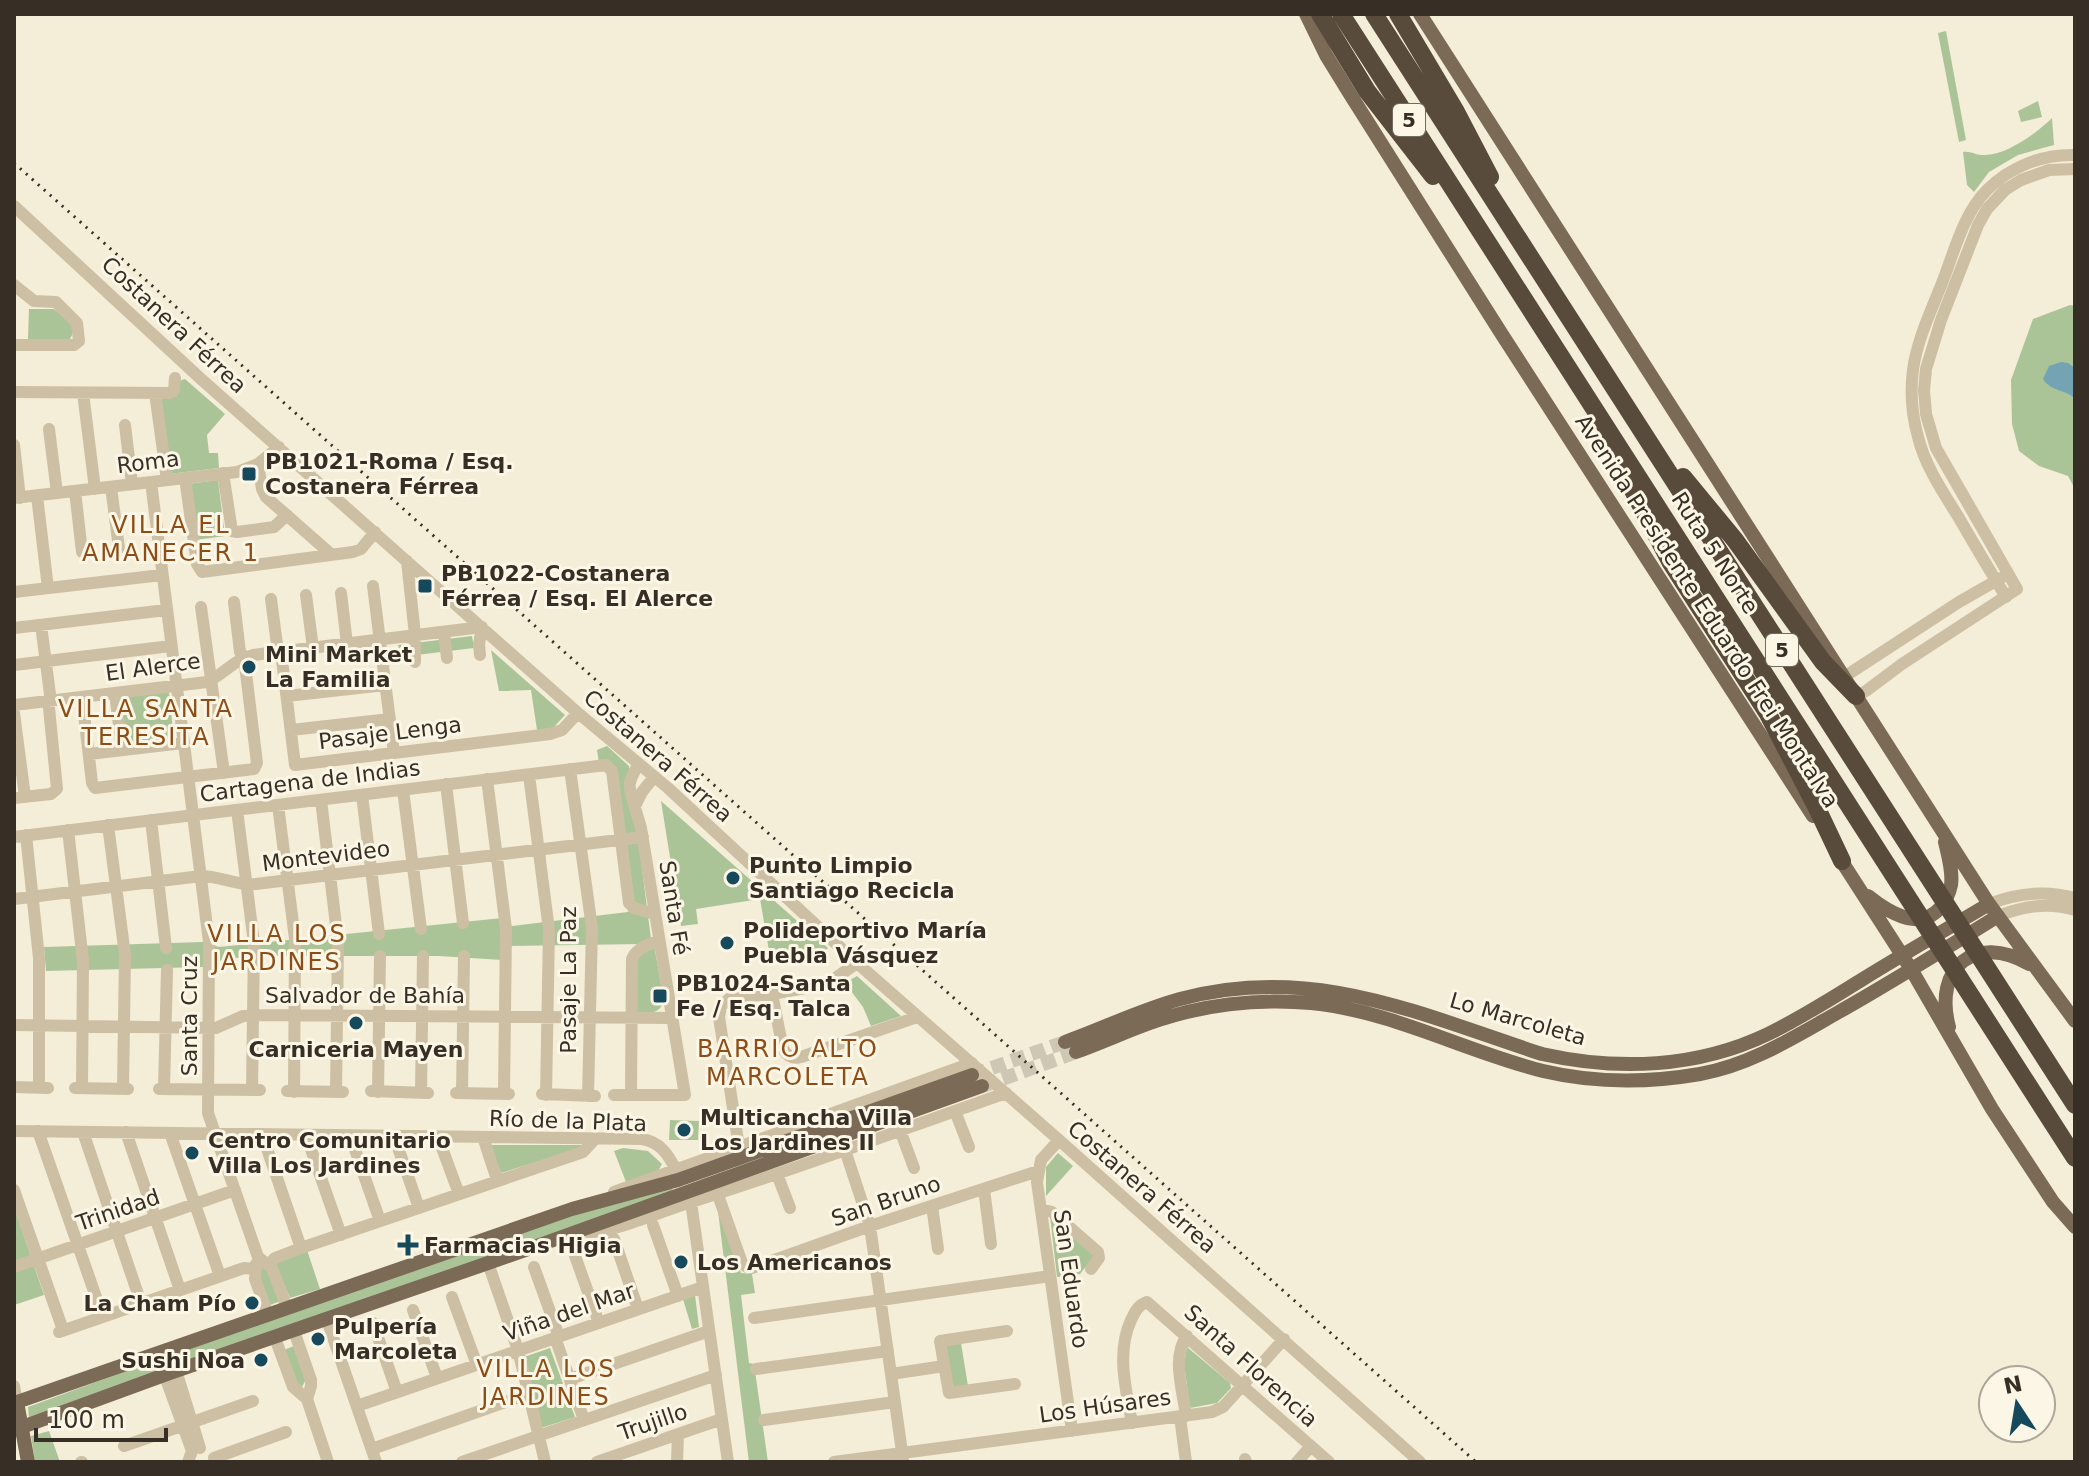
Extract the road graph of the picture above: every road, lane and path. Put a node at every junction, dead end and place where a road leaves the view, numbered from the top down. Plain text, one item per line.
1 (1306, 14) edge
2 (1320, 14) edge
3 (1341, 14) edge
4 (1374, 14) edge
5 (1398, 14) edge
6 (1420, 14) edge
7 (2075, 155) edge
8 (2075, 169) edge
9 (14, 206) edge
10 (1477, 226) junction
11 (1520, 241) junction
12 (14, 285) edge
13 (14, 345) edge
14 (175, 378) dead end
15 (14, 392) edge
16 (83, 393) junction
17 (155, 393) junction
18 (1632, 417) junction
19 (1602, 421) junction
20 (125, 425) dead end
21 (49, 429) dead end
22 (14, 445) edge
23 (279, 447) junction
24 (258, 464) junction
25 (223, 473) junction
26 (185, 478) junction
27 (167, 480) junction
28 (151, 482) junction
29 (132, 484) junction
30 (111, 487) junction
31 (95, 489) junction
32 (75, 491) junction
33 (57, 493) junction
34 (37, 496) junction
35 (17, 498) edge
36 (287, 515) junction
37 (375, 532) junction
38 (119, 548) dead end
39 (82, 552) dead end
40 (332, 555) junction
41 (407, 561) junction
42 (162, 575) junction
43 (2002, 578) junction
44 (373, 586) dead end
45 (48, 588) junction
46 (1982, 589) junction
47 (14, 592) edge
48 (341, 593) dead end
49 (306, 595) dead end
50 (2006, 597) junction
51 (271, 599) dead end
52 (234, 602) dead end
53 (201, 607) dead end
54 (166, 610) junction
55 (41, 625) junction
56 (482, 627) junction
57 (14, 628) edge
58 (444, 632) junction
59 (415, 635) junction
60 (379, 640) junction
61 (347, 644) junction
62 (171, 646) junction
63 (313, 648) junction
64 (280, 652) junction
65 (480, 655) dead end
66 (244, 657) junction
67 (447, 658) dead end
68 (45, 661) junction
69 (415, 662) dead end
70 (14, 665) edge
71 (1844, 677) junction
72 (213, 680) junction
73 (385, 685) junction
74 (176, 686) junction
75 (115, 693) junction
76 (287, 696) junction
77 (1856, 696) junction
78 (82, 697) junction
79 (49, 701) junction
80 (14, 705) edge
81 (14, 713) edge
82 (578, 713) junction
83 (390, 719) junction
84 (291, 730) junction
85 (183, 743) junction
86 (122, 750) junction
87 (394, 753) junction
88 (89, 754) junction
89 (638, 765) junction
90 (570, 769) junction
91 (224, 773) junction
92 (529, 775) junction
93 (654, 777) junction
94 (187, 778) junction
95 (487, 779) junction
96 (446, 784) junction
97 (403, 790) junction
98 (362, 795) junction
99 (19, 798) edge
100 (321, 800) junction
101 (636, 804) junction
102 (278, 805) junction
103 (237, 810) junction
104 (193, 815) junction
105 (151, 820) junction
106 (108, 825) junction
107 (1941, 829) junction
108 (68, 830) junction
109 (20, 836) edge
110 (643, 837) junction
111 (621, 840) junction
112 (580, 845) junction
113 (538, 850) junction
114 (497, 855) junction
115 (455, 860) junction
116 (1842, 861) junction
117 (413, 865) junction
118 (372, 870) junction
119 (201, 876) junction
120 (330, 876) junction
121 (288, 881) junction
122 (158, 882) junction
123 (247, 885) junction
124 (116, 887) junction
125 (1859, 887) junction
126 (75, 892) junction
127 (34, 897) junction
128 (16, 899) edge
129 (2075, 902) edge
130 (1994, 910) junction
131 (655, 914) junction
132 (34, 919) junction
133 (463, 923) dead end
134 (421, 929) dead end
135 (379, 934) dead end
136 (659, 940) junction
137 (166, 948) dead end
138 (1902, 955) junction
139 (380, 956) dead end
140 (423, 956) dead end
141 (464, 956) dead end
142 (857, 963) junction
143 (1911, 969) junction
144 (2037, 969) junction
145 (167, 970) dead end
146 (772, 994) junction
147 (40, 1003) junction
148 (295, 1014) junction
149 (254, 1015) junction
150 (337, 1015) junction
151 (379, 1015) junction
152 (422, 1016) junction
153 (464, 1016) junction
154 (505, 1017) junction
155 (917, 1017) junction
156 (548, 1018) junction
157 (671, 1018) junction
158 (590, 1019) junction
159 (631, 1019) junction
160 (2075, 1021) edge
161 (17, 1025) edge
162 (41, 1026) junction
163 (83, 1026) junction
164 (125, 1027) junction
165 (166, 1027) junction
166 (209, 1028) junction
167 (1491, 1037) junction
168 (1513, 1044) junction
169 (1953, 1044) junction
170 (1482, 1051) junction
171 (1505, 1058) junction
172 (972, 1069) junction
173 (982, 1086) tunnel mouth
174 (14, 1087) edge
175 (208, 1089) junction
176 (1006, 1093) junction
177 (614, 1095) dead end
178 (631, 1095) junction
179 (2075, 1105) edge
180 (955, 1111) junction
181 (900, 1130) junction
182 (14, 1131) edge
183 (38, 1131) junction
184 (83, 1132) junction
185 (126, 1132) junction
186 (170, 1133) junction
187 (214, 1134) junction
188 (262, 1134) junction
189 (306, 1135) junction
190 (350, 1135) junction
191 (394, 1136) junction
192 (438, 1137) junction
193 (483, 1137) junction
194 (595, 1139) junction
195 (1059, 1140) junction
196 (739, 1147) junction
197 (969, 1147) dead end
198 (845, 1150) junction
199 (2075, 1158) edge
200 (914, 1168) dead end
201 (676, 1170) junction
202 (1038, 1171) junction
203 (777, 1174) junction
204 (497, 1180) junction
205 (984, 1189) junction
206 (14, 1190) edge
207 (235, 1190) junction
208 (459, 1194) junction
209 (694, 1195) junction
210 (718, 1195) junction
211 (195, 1204) junction
212 (589, 1206) junction
213 (932, 1206) junction
214 (419, 1208) junction
215 (790, 1208) dead end
216 (572, 1209) junction
217 (1041, 1209) junction
218 (155, 1218) junction
219 (380, 1221) junction
220 (653, 1225) dead end
221 (870, 1226) junction
222 (2075, 1227) edge
223 (512, 1230) junction
224 (580, 1230) junction
225 (116, 1231) junction
226 (341, 1235) junction
227 (614, 1239) dead end
228 (991, 1244) dead end
229 (78, 1245) junction
230 (301, 1248) junction
231 (938, 1249) dead end
232 (520, 1252) junction
233 (574, 1253) dead end
234 (38, 1258) junction
235 (260, 1263) junction
236 (488, 1263) junction
237 (14, 1267) edge
238 (534, 1267) dead end
239 (1091, 1269) dead end
240 (220, 1276) junction
241 (1050, 1276) junction
242 (703, 1287) junction
243 (180, 1290) junction
244 (678, 1296) junction
245 (452, 1297) dead end
246 (881, 1300) junction
247 (141, 1303) junction
248 (287, 1308) junction
249 (638, 1309) junction
250 (413, 1310) dead end
251 (268, 1315) junction
252 (103, 1317) junction
253 (754, 1318) dead end
254 (327, 1320) junction
255 (373, 1323) dead end
256 (599, 1323) junction
257 (294, 1331) junction
258 (709, 1331) junction
259 (1007, 1331) dead end
260 (1187, 1336) junction
261 (558, 1337) junction
262 (275, 1338) junction
263 (1284, 1339) junction
264 (518, 1350) junction
265 (888, 1351) junction
266 (162, 1352) junction
267 (477, 1365) junction
268 (944, 1366) junction
269 (756, 1369) dead end
270 (170, 1373) junction
271 (891, 1374) junction
272 (716, 1375) junction
273 (437, 1378) junction
274 (570, 1379) junction
275 (1015, 1384) dead end
276 (1243, 1385) junction
277 (14, 1386) edge
278 (397, 1392) junction
279 (528, 1394) junction
280 (307, 1399) junction
281 (253, 1401) dead end
282 (895, 1402) junction
283 (357, 1406) junction
284 (1183, 1416) junction
285 (17, 1419) edge
286 (722, 1419) junction
287 (584, 1420) junction
288 (764, 1420) dead end
289 (1132, 1423) junction
290 (188, 1424) junction
291 (1072, 1431) junction
292 (286, 1432) dead end
293 (678, 1434) junction
294 (538, 1436) junction
295 (124, 1446) dead end
296 (1311, 1446) junction
297 (372, 1449) junction
298 (193, 1454) edge
299 (636, 1455) edge
300 (902, 1458) edge
301 (215, 1460) edge
302 (28, 1462) edge
303 (328, 1462) edge
304 (376, 1462) edge
305 (462, 1462) edge
306 (545, 1462) edge
307 (597, 1462) edge
308 (677, 1462) edge
309 (728, 1462) edge
310 (834, 1462) edge
311 (1186, 1462) edge
312 (1297, 1462) edge
313 (1329, 1462) edge
314 (1420, 1462) edge

1 - 116 main road, Avenida Presidente Eduardo Frei Montalva
2 - 10 highway
3 - 10 highway, Ruta 5 Norte / 5
4 - 11 highway, Ruta 5 Norte / 5
5 - 11 highway
6 - 71 main road
7 - 43 street
8 - 43 street
9 - 23 street, Costanera Férrea
10 - 19 highway, Ruta 5 Norte / 5
11 - 18 highway, Ruta 5 Norte / 5
12 - 13 street
14 - 17 street
15 - 16 street
16 - 17 street
16 - 31 street
17 - 27 street
18 - 77 highway
18 - 179 highway, Ruta 5 Norte / 5
19 - 116 highway
19 - 199 highway, Ruta 5 Norte / 5
20 - 29 street
21 - 33 street
22 - 35 street
23 - 24 street, Roma
23 - 37 street, Costanera Férrea
24 - 25 street, Roma
24 - 36 street
25 - 26 street, Roma
25 - 36 street
26 - 27 street, Roma
26 - 40 street
27 - 28 street, Roma
28 - 29 street, Roma
28 - 42 street, Santa Cruz
29 - 30 street, Roma
30 - 31 street, Roma
30 - 38 street
31 - 32 street, Roma
32 - 33 street, Roma
32 - 39 street
33 - 34 street, Roma
34 - 35 street, Roma
34 - 45 street
36 - 40 street
37 - 40 street
37 - 41 street, Costanera Férrea
41 - 56 street, Costanera Férrea
41 - 59 street
42 - 45 street
42 - 54 street, Santa Cruz
43 - 46 street
43 - 50 street
44 - 60 street
45 - 47 street
46 - 50 street
46 - 71 street
48 - 61 street
49 - 63 street
50 - 77 street
51 - 64 street
52 - 66 street
53 - 72 street
54 - 55 street
54 - 62 street, Santa Cruz
55 - 57 street
55 - 68 street
56 - 58 street, El Alerce
56 - 65 street
56 - 82 street, Costanera Férrea
58 - 59 street, El Alerce
58 - 67 street
59 - 60 street, El Alerce
59 - 69 street
60 - 61 street, El Alerce
60 - 73 street
61 - 63 street, El Alerce
62 - 68 street
62 - 74 street, Santa Cruz
63 - 64 street, El Alerce
64 - 66 street, El Alerce
64 - 76 street
66 - 72 street, El Alerce
66 - 91 street
68 - 70 street
68 - 79 street
71 - 77 main road
72 - 74 street, El Alerce
72 - 91 street
73 - 76 street
73 - 83 street
74 - 75 street, El Alerce
74 - 85 street, Santa Cruz
75 - 78 street, El Alerce
75 - 86 street
76 - 84 street
77 - 107 main road
78 - 79 street, El Alerce
78 - 88 street
79 - 80 street, El Alerce
79 - 99 street
81 - 99 street
82 - 87 street, Pasaje Lenga
82 - 89 street, Costanera Férrea
83 - 84 street
83 - 87 street
84 - 87 street, Pasaje Lenga
85 - 86 street
85 - 94 street, Santa Cruz
86 - 88 street
88 - 94 street
89 - 93 street, Costanera Férrea
89 - 101 street, Santa Fé
90 - 92 street, Cartagena de Indias
90 - 111 street, Cartagena de Indias
90 - 112 street, Pasaje La Paz
91 - 94 street
92 - 95 street, Cartagena de Indias
92 - 113 street
93 - 101 street
93 - 142 street, Costanera Férrea
94 - 104 street, Santa Cruz
95 - 96 street, Cartagena de Indias
95 - 114 street
96 - 97 street, Cartagena de Indias
96 - 115 street
97 - 98 street, Cartagena de Indias
97 - 117 street
98 - 100 street, Cartagena de Indias
98 - 118 street
100 - 102 street, Cartagena de Indias
100 - 120 street
101 - 110 street, Santa Fé
102 - 103 street, Cartagena de Indias
102 - 121 street
103 - 104 street, Cartagena de Indias
103 - 123 street
104 - 105 street, Cartagena de Indias
104 - 119 street, Santa Cruz
105 - 106 street, Cartagena de Indias
105 - 122 street
106 - 108 street, Cartagena de Indias
106 - 124 street
107 - 125 main road
107 - 130 main road
108 - 109 street, Cartagena de Indias
108 - 126 street
109 - 127 street
110 - 111 street, Montevideo
110 - 131 street, Santa Fé
111 - 112 street, Montevideo
111 - 131 street
112 - 113 street, Montevideo
112 - 158 street, Pasaje La Paz
113 - 114 street, Montevideo
113 - 156 street
114 - 115 street, Montevideo
114 - 154 street
115 - 117 street, Montevideo
115 - 133 street
116 - 125 main road, Avenida Presidente Eduardo Frei Montalva
117 - 118 street, Montevideo
117 - 134 street
118 - 120 street, Montevideo
118 - 135 street
119 - 122 street, Montevideo
119 - 123 street, Montevideo
119 - 166 street, Santa Cruz
120 - 121 street, Montevideo
120 - 150 street
121 - 123 street, Montevideo
121 - 148 street
122 - 124 street, Montevideo
122 - 137 street
123 - 149 street
124 - 126 street, Montevideo
124 - 164 street
125 - 138 main road, Avenida Presidente Eduardo Frei Montalva
126 - 127 street, Montevideo
126 - 163 street
127 - 128 street, Montevideo
127 - 132 street
128 - 132 street
129 - 130 street, Lo Marcoleta
130 - 138 main road, Lo Marcoleta
130 - 143 main road, Lo Marcoleta
130 - 144 main road
131 - 136 street, Santa Fé
132 - 147 street
136 - 157 street, Santa Fé
136 - 159 street
138 - 143 main road, Avenida Presidente Eduardo Frei Montalva
138 - 168 main road, Lo Marcoleta
139 - 151 street
140 - 152 street
141 - 153 street
142 - 146 street
142 - 155 street, Costanera Férrea
143 - 169 main road, Avenida Presidente Eduardo Frei Montalva
143 - 171 main road, Lo Marcoleta
144 - 160 main road
144 - 169 main road
145 - 165 street
146 - 155 street
146 - 196 street
147 - 161 street
147 - 162 street
148 - 149 street, Salvador de Bahía
148 - 150 street, Salvador de Bahía
148 - 150 street
149 - 166 street, Salvador de Bahía
149 - 175 street
150 - 151 street, Salvador de Bahía
151 - 152 street, Salvador de Bahía
151 - 152 street
152 - 153 street, Salvador de Bahía
153 - 154 street, Salvador de Bahía
153 - 154 street
154 - 156 street, Salvador de Bahía
155 - 172 street, Costanera Férrea
156 - 158 street, Salvador de Bahía
156 - 158 street, Pasaje La Paz
157 - 159 street, Salvador de Bahía
157 - 178 street, Santa Fé
158 - 159 street, Salvador de Bahía
159 - 178 street
161 - 162 street, Salvador de Bahía
162 - 163 street, Salvador de Bahía
162 - 174 street
163 - 164 street, Salvador de Bahía
163 - 164 street
164 - 165 street, Salvador de Bahía
165 - 166 street, Salvador de Bahía
165 - 175 street
166 - 175 street, Santa Cruz
167 - 168 main road, Lo Marcoleta
167 - 170 main road
167 - 170 main road, Lo Marcoleta
168 - 171 main road
169 - 222 main road, Avenida Presidente Eduardo Frei Montalva
170 - 171 main road, Lo Marcoleta
172 - 176 street, Costanera Férrea
172 - 196 street
172 - 212 main road
173 - 209 main road
175 - 187 street, Santa Cruz
176 - 180 street
176 - 195 street, Costanera Férrea
177 - 178 street
180 - 181 street
180 - 197 street
181 - 198 street
181 - 200 street
182 - 183 street, Río de la Plata
183 - 184 street, Río de la Plata
183 - 229 street
184 - 185 street, Río de la Plata
184 - 225 street
185 - 186 street, Río de la Plata
185 - 218 street
186 - 187 street, Río de la Plata
186 - 211 street
187 - 188 street, Río de la Plata
187 - 207 street, Santa Cruz
188 - 189 street, Río de la Plata
188 - 230 street
189 - 190 street, Río de la Plata
189 - 226 street
190 - 191 street, Río de la Plata
190 - 219 street
191 - 192 street, Río de la Plata
191 - 214 street
192 - 193 street, Río de la Plata
192 - 208 street
193 - 194 street, Río de la Plata
193 - 204 street
194 - 201 street, Río de la Plata
194 - 204 street
195 - 202 street
195 - 263 street, Costanera Férrea
196 - 201 street
198 - 203 street
198 - 221 street
201 - 212 street
202 - 205 street, San Bruno
202 - 217 street, San Eduardo
203 - 210 street
203 - 215 street
204 - 208 street
205 - 213 street, San Bruno
205 - 228 street
206 - 234 street
207 - 211 street, Trinidad
207 - 235 street, Santa Cruz
208 - 214 street
209 - 210 street
209 - 224 main road
209 - 242 street
210 - 221 street, San Bruno
211 - 218 street, Trinidad
211 - 240 street
212 - 216 main road
213 - 221 street, San Bruno
213 - 231 street
214 - 219 street
216 - 223 main road
216 - 224 main road
217 - 239 street
217 - 241 street, San Eduardo
218 - 225 street, Trinidad
218 - 243 street
219 - 226 street
220 - 244 street
221 - 246 street
223 - 232 main road
223 - 248 main road
224 - 232 main road
225 - 229 street, Trinidad
225 - 247 street
226 - 230 street
227 - 249 street
229 - 234 street, Trinidad
229 - 252 street
230 - 235 street
232 - 236 main road
233 - 256 street
234 - 237 street, Trinidad
234 - 252 street
235 - 240 street
235 - 248 street, Santa Cruz
235 - 251 street, Santa Cruz
236 - 254 main road
236 - 264 street
238 - 261 street
240 - 243 street
241 - 246 street
241 - 291 street, San Eduardo
242 - 244 street, Viña del Mar
242 - 258 street
243 - 247 street
244 - 249 street, Viña del Mar
245 - 267 street
246 - 253 street
246 - 265 street
247 - 252 street
248 - 251 main road
249 - 256 street, Viña del Mar
250 - 273 street
251 - 266 main road
254 - 257 main road
254 - 283 street
255 - 278 street
256 - 261 street, Viña del Mar
257 - 262 main road
257 - 280 street
258 - 272 street
258 - 274 street
259 - 268 street
260 - 276 street, Santa Florencia
260 - 284 street
260 - 289 street, Santa Florencia
261 - 264 street, Viña del Mar
261 - 274 street
262 - 270 main road
262 - 280 street
263 - 276 street, Los Húsares
263 - 314 street, Costanera Férrea
264 - 267 street, Viña del Mar
264 - 279 street
265 - 269 street
265 - 271 street
266 - 270 street
266 - 285 main road
267 - 273 street, Viña del Mar
268 - 271 street
268 - 275 street
270 - 285 main road
270 - 290 street
271 - 282 street
272 - 286 street
272 - 287 street
273 - 278 street, Viña del Mar
274 - 287 street
276 - 284 street, Los Húsares
276 - 296 street, Santa Florencia
277 - 285 street
278 - 283 street, Viña del Mar
279 - 294 street
279 - 297 street
280 - 303 street
281 - 290 street
282 - 288 street
282 - 300 street
283 - 297 street
284 - 289 street, Los Húsares
284 - 311 street
285 - 302 main road
286 - 293 street, Trujillo
286 - 309 street
287 - 294 street
289 - 291 street, Los Húsares
290 - 295 street
290 - 298 street
291 - 300 street, Los Húsares
292 - 301 street
293 - 299 street, Trujillo
293 - 308 street
294 - 305 street
294 - 306 street
296 - 312 street
296 - 313 street, Santa Florencia
297 - 304 street
298 - 301 street
299 - 307 street, Trujillo
300 - 310 street, Los Húsares

